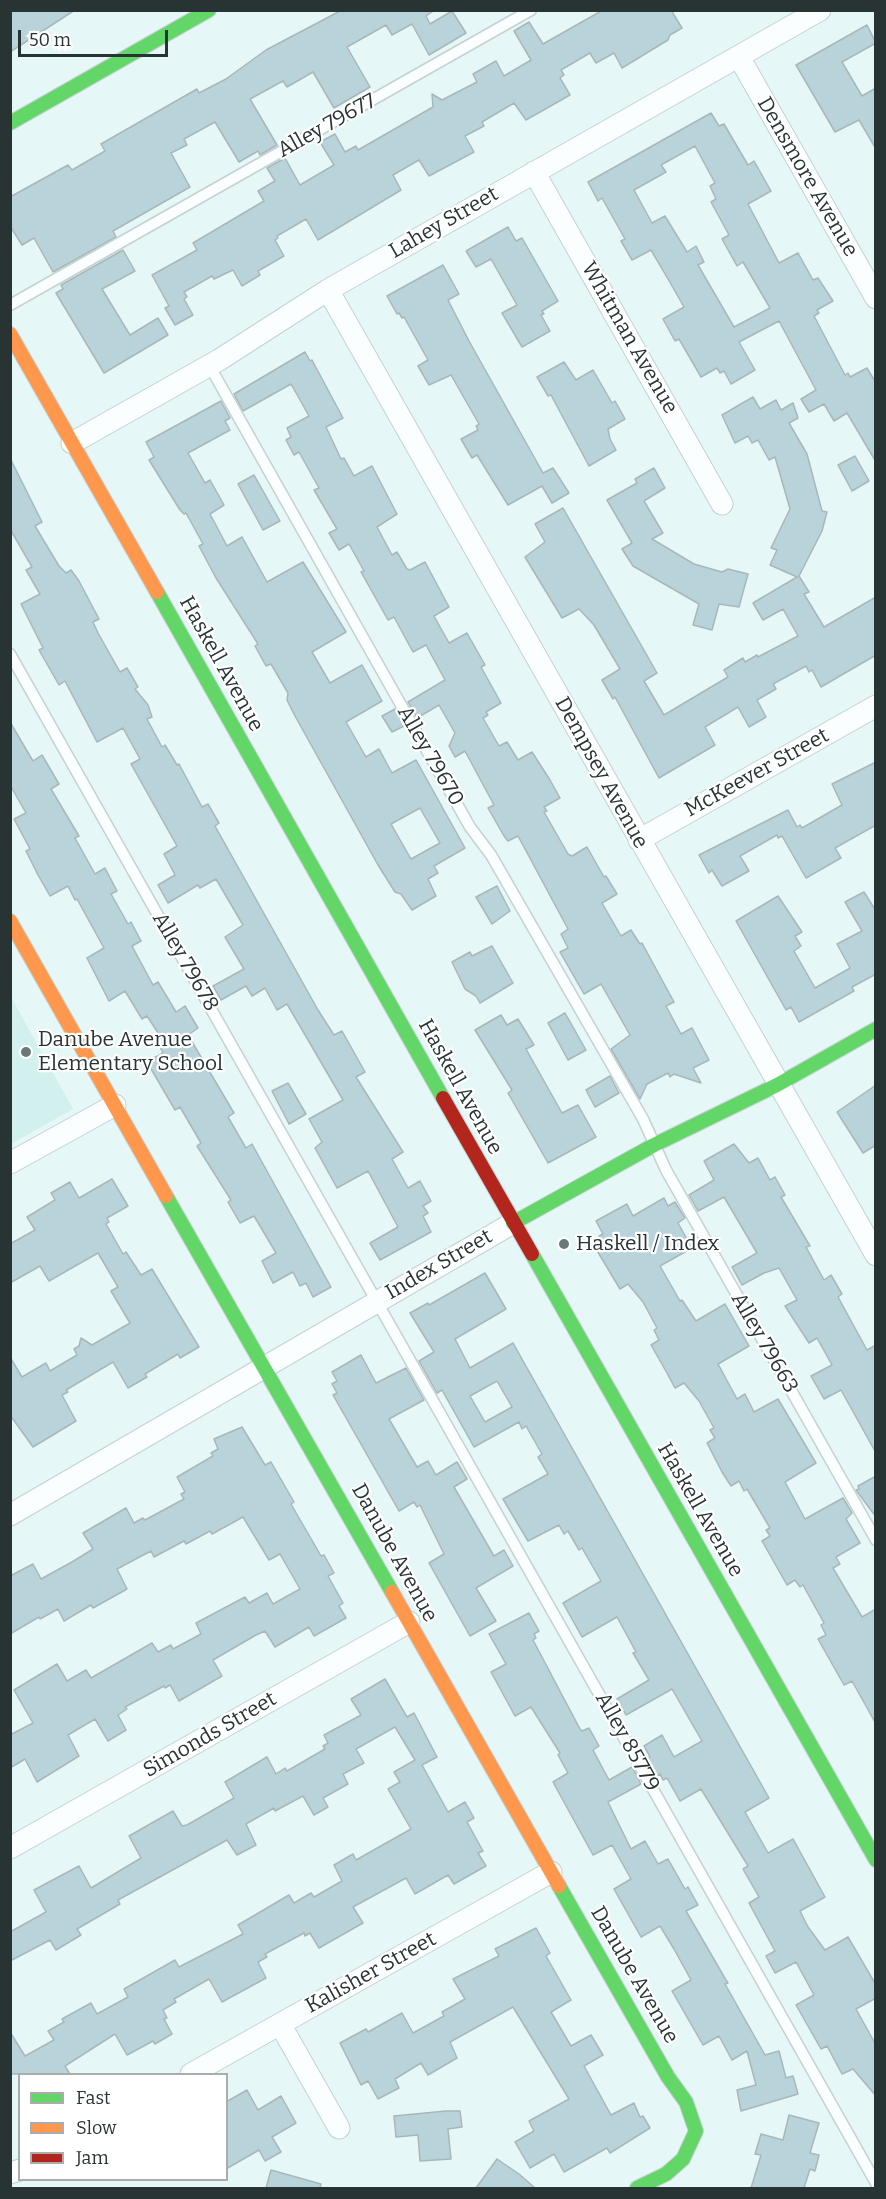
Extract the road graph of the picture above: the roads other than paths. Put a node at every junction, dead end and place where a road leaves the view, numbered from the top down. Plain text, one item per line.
1 (209, 10) edge
2 (531, 10) edge
3 (820, 10) edge
4 (739, 57) junction
5 (10, 123) edge
6 (534, 172) junction
7 (328, 290) junction
8 (876, 298) edge
9 (10, 305) edge
10 (10, 334) edge
11 (208, 365) junction
12 (72, 443) junction
13 (722, 504) dead end
14 (10, 654) edge
15 (876, 706) edge
16 (639, 840) junction
17 (10, 921) edge
18 (876, 1029) edge
19 (777, 1085) junction
20 (115, 1106) junction
21 (654, 1144) junction
22 (10, 1163) edge
23 (513, 1223) junction
24 (876, 1255) edge
25 (378, 1301) junction
26 (266, 1367) junction
27 (10, 1515) edge
28 (876, 1540) edge
29 (408, 1622) junction
30 (10, 1848) edge
31 (876, 1860) edge
32 (551, 1872) junction
33 (280, 2024) junction
34 (193, 2073) edge
35 (339, 2128) dead end
36 (876, 2183) edge
37 (637, 2188) edge

1 - 5 main road
2 - 9 lane, Alley 79677
3 - 4 street, Lahey Street
4 - 6 street, Lahey Street
4 - 8 street, Densmore Avenue
6 - 7 street, Lahey Street
6 - 13 street, Whitman Avenue
7 - 11 street, Lahey Street
7 - 16 street, Dempsey Avenue
10 - 12 main road, Haskell Avenue
11 - 12 street, Lahey Street
11 - 21 lane, Alley 79670
12 - 23 main road, Haskell Avenue
14 - 25 lane, Alley 79678
15 - 16 street, McKeever Street
16 - 19 street, Dempsey Avenue
17 - 20 main road, Danube Avenue
18 - 19 main road, Index Street
19 - 21 main road, Index Street
19 - 24 street, Dempsey Avenue
20 - 22 street
20 - 26 main road, Danube Avenue
21 - 23 main road, Index Street
21 - 28 lane, Alley 79663
23 - 25 street, Index Street
23 - 31 main road, Haskell Avenue
25 - 26 street, Index Street
25 - 36 lane, Alley 85779
26 - 27 street, Index Street
26 - 29 main road, Danube Avenue
29 - 30 street, Simonds Street
29 - 32 main road, Danube Avenue
32 - 33 street, Kalisher Street
32 - 37 main road, Danube Avenue
33 - 34 street, Kalisher Street
33 - 35 street

